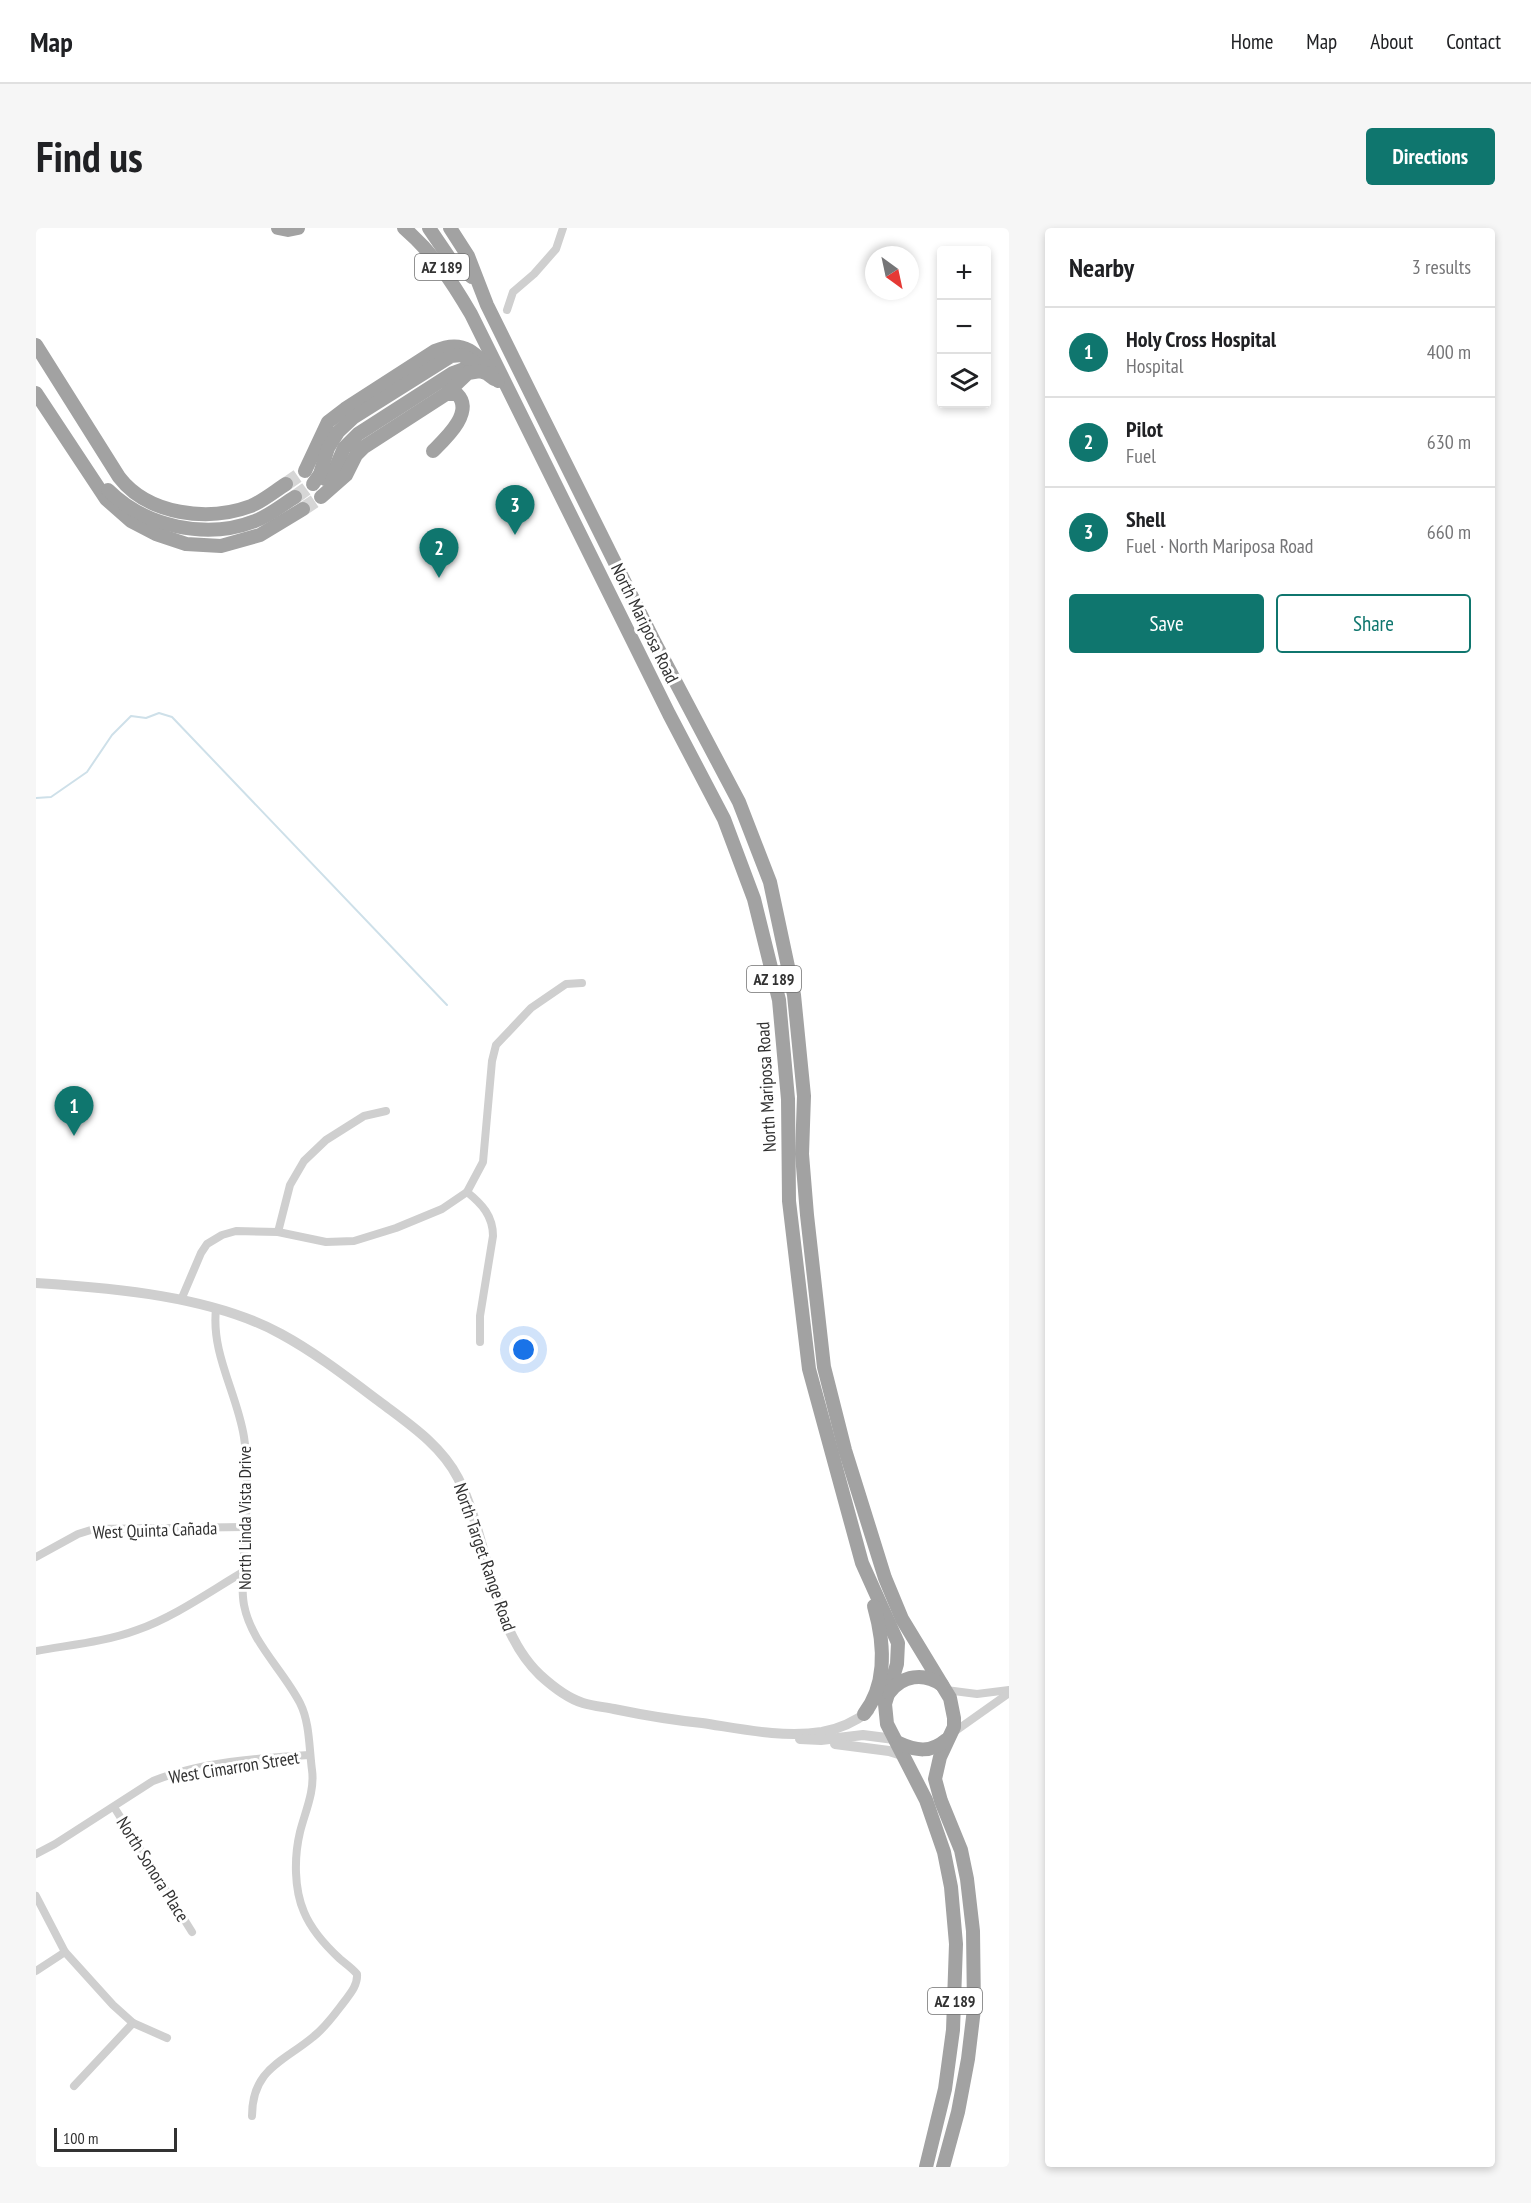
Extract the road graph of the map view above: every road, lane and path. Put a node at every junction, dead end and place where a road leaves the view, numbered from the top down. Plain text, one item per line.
1 (278, 228) edge
2 (298, 228) edge
3 (404, 228) edge
4 (429, 228) edge
5 (440, 228) edge
6 (450, 228) edge
7 (563, 228) edge
8 (472, 277) junction
9 (480, 290) junction
10 (487, 305) junction
11 (507, 310) dead end
12 (471, 314) junction
13 (36, 345) edge
14 (477, 367) junction
15 (36, 393) edge
16 (446, 394) junction
17 (510, 395) junction
18 (433, 451) dead end
19 (86, 468) junction
20 (315, 483) junction
21 (294, 496) junction
22 (582, 983) dead end
23 (386, 1111) dead end
24 (467, 1192) junction
25 (278, 1232) junction
26 (36, 1283) edge
27 (181, 1299) junction
28 (216, 1309) junction
29 (480, 1342) dead end
30 (245, 1527) junction
31 (36, 1557) edge
32 (862, 1563) junction
33 (243, 1572) junction
34 (36, 1651) edge
35 (944, 1688) junction
36 (1009, 1691) edge
37 (888, 1695) junction
38 (864, 1714) junction
39 (780, 1734) junction
40 (948, 1737) junction
41 (808, 1740) junction
42 (896, 1741) junction
43 (309, 1755) junction
44 (906, 1756) junction
45 (114, 1807) junction
46 (36, 1854) edge
47 (36, 1896) edge
48 (192, 1932) dead end
49 (956, 1944) junction
50 (65, 1952) junction
51 (974, 1961) junction
52 (36, 1971) edge
53 (133, 2023) junction
54 (167, 2038) dead end
55 (949, 2064) junction
56 (963, 2084) junction
57 (74, 2086) dead end
58 (252, 2116) dead end
59 (926, 2167) edge
60 (944, 2167) edge

1 - 2 highway
3 - 12 highway, AZ 189
4 - 8 highway, AZ 189
5 - 8 highway, AZ 189
6 - 9 highway, AZ 189
7 - 11 street
8 - 9 highway, AZ 189
9 - 10 highway, AZ 189
10 - 12 highway
10 - 35 highway, North Mariposa Road / AZ 189
12 - 17 highway, North Mariposa Road / AZ 189
13 - 21 highway
14 - 16 highway
14 - 17 highway
14 - 17 highway
14 - 20 highway
14 - 20 highway
15 - 19 highway
16 - 18 highway
16 - 20 highway
17 - 32 highway, North Mariposa Road / AZ 189
19 - 21 highway
19 - 21 highway
22 - 24 street
23 - 25 street
24 - 25 street
24 - 29 street
25 - 27 street
26 - 27 street, North Target Range Road
27 - 28 street, North Target Range Road
28 - 30 street, North Linda Vista Drive
28 - 39 street, North Target Range Road
30 - 31 street, West Quinta Cañada
30 - 33 street, North Linda Vista Drive
32 - 37 highway, North Mariposa Road / AZ 189
32 - 38 highway
33 - 34 street
33 - 43 street, North Linda Vista Drive
35 - 36 street
35 - 37 highway
35 - 40 highway, North Mariposa Road / AZ 189
36 - 40 street
37 - 38 street, North Target Range Road
37 - 42 highway, North Mariposa Road / AZ 189
38 - 39 street, North Target Range Road
39 - 41 street, North Target Range Road
40 - 42 highway
40 - 51 highway, North Mariposa Road / AZ 189
41 - 42 street, North Target Range Road
41 - 44 street
42 - 44 highway, North Mariposa Road / AZ 189
43 - 45 street, West Cimarron Street
43 - 58 street, North Linda Vista Drive
44 - 49 highway, North Mariposa Road / AZ 189
45 - 46 street, West Cimarron Street
45 - 48 street, North Sonora Place
47 - 50 street
49 - 51 highway
49 - 55 highway, North Mariposa Road / AZ 189
50 - 52 street
50 - 53 street
51 - 56 highway, North Mariposa Road / AZ 189
53 - 54 street
53 - 57 street
55 - 56 highway
55 - 59 highway, North Mariposa Road / AZ 189
56 - 60 highway, North Mariposa Road / AZ 189

